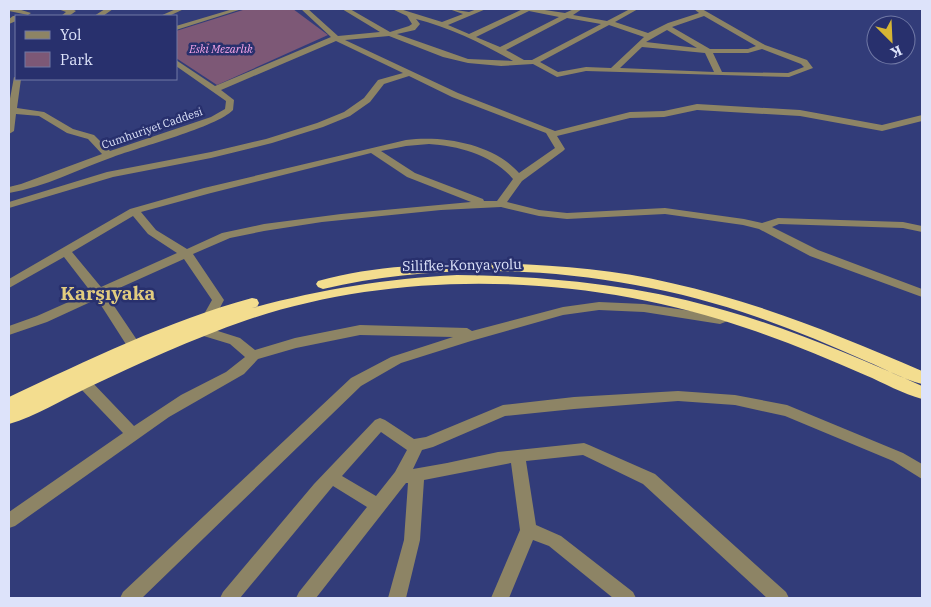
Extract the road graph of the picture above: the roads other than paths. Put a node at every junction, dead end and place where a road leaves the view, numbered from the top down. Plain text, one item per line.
1 (9, 9) edge
2 (37, 9) edge
3 (61, 9) edge
4 (181, 9) edge
5 (239, 9) edge
6 (304, 9) edge
7 (344, 9) edge
8 (395, 9) edge
9 (452, 9) edge
10 (482, 9) edge
11 (528, 9) edge
12 (580, 9) edge
13 (635, 9) edge
14 (697, 9) edge
15 (28, 13) junction
16 (705, 13) junction
17 (469, 14) junction
18 (23, 15) edge
19 (66, 15) edge
20 (166, 15) edge
21 (408, 15) junction
22 (565, 16) junction
23 (609, 23) junction
24 (442, 25) junction
25 (667, 27) junction
26 (178, 28) edge
27 (389, 34) junction
28 (649, 36) junction
29 (336, 38) junction
30 (469, 38) junction
31 (639, 44) junction
32 (762, 47) junction
33 (500, 50) junction
34 (708, 51) junction
35 (520, 62) junction
36 (534, 62) junction
37 (178, 63) edge
38 (614, 69) junction
39 (412, 73) junction
40 (719, 74) junction
41 (17, 80) edge
42 (215, 89) junction
43 (10, 110) edge
44 (922, 118) edge
45 (9, 131) edge
46 (553, 134) junction
47 (374, 151) junction
48 (108, 155) junction
49 (518, 178) junction
50 (9, 190) edge
51 (486, 204) junction
52 (501, 204) junction
53 (9, 205) edge
54 (134, 212) junction
55 (763, 226) junction
56 (922, 229) edge
57 (66, 252) junction
58 (186, 254) junction
59 (9, 284) edge
60 (99, 293) junction
61 (922, 293) edge
62 (209, 316) junction
63 (728, 316) junction
64 (202, 331) junction
65 (9, 332) edge
66 (484, 332) junction
67 (134, 346) junction
68 (253, 356) junction
69 (922, 378) edge
70 (84, 383) junction
71 (922, 392) edge
72 (9, 404) edge
73 (9, 417) edge
74 (134, 435) junction
75 (417, 445) junction
76 (518, 456) junction
77 (922, 472) edge
78 (409, 476) junction
79 (331, 477) junction
80 (379, 506) junction
81 (9, 521) edge
82 (528, 530) junction
83 (129, 598) edge
84 (229, 598) edge
85 (305, 598) edge
86 (396, 598) edge
87 (500, 598) edge
88 (627, 598) edge
89 (780, 598) edge

1 - 15 street
2 - 15 street
3 - 19 street
4 - 20 street
5 - 26 street
6 - 29 street
7 - 27 street
8 - 21 street
9 - 17 street
10 - 17 street
11 - 22 street
11 - 30 street
12 - 22 street
13 - 23 street
14 - 16 street
15 - 18 street
16 - 25 street
16 - 32 street
17 - 24 street
21 - 24 street
21 - 27 street
22 - 23 street
22 - 33 street
23 - 28 street
23 - 36 street
24 - 30 street
25 - 28 street
25 - 34 street
27 - 29 street
27 - 35 street
28 - 31 street
29 - 39 street
29 - 42 street
30 - 33 street
31 - 34 street
31 - 38 street
32 - 34 street
32 - 40 street
33 - 35 street
34 - 40 street
35 - 36 street
36 - 38 street
37 - 42 street, Cumhuriyet Caddesi
38 - 40 street
39 - 46 street
39 - 53 street
41 - 43 street
42 - 48 street, Cumhuriyet Caddesi
43 - 45 street
43 - 48 street
44 - 46 street
46 - 49 street
47 - 49 street
47 - 51 street
47 - 54 street
48 - 50 street, Cumhuriyet Caddesi
49 - 52 street
51 - 52 street
51 - 58 street
52 - 55 street
54 - 57 street
54 - 58 street
55 - 56 street
55 - 61 street
57 - 59 street
57 - 60 street
58 - 60 street
58 - 62 street
60 - 65 street
60 - 67 street
62 - 67 highway, Silifke-Konya yolu
62 - 69 highway, Silifke-Konya yolu
63 - 64 highway, Silifke-Konya yolu
63 - 66 street
63 - 71 highway, Silifke-Konya yolu
64 - 68 street
64 - 70 highway, Silifke-Konya yolu
66 - 68 street
66 - 83 street
67 - 72 highway, Silifke-Konya yolu
68 - 74 street
70 - 73 highway, Silifke-Konya yolu
70 - 74 street
74 - 81 street
75 - 77 street
75 - 78 street
75 - 79 street
76 - 78 street
76 - 82 street
76 - 89 street
78 - 80 street
78 - 86 street
79 - 80 street
79 - 84 street
80 - 85 street
82 - 87 street
82 - 88 street

